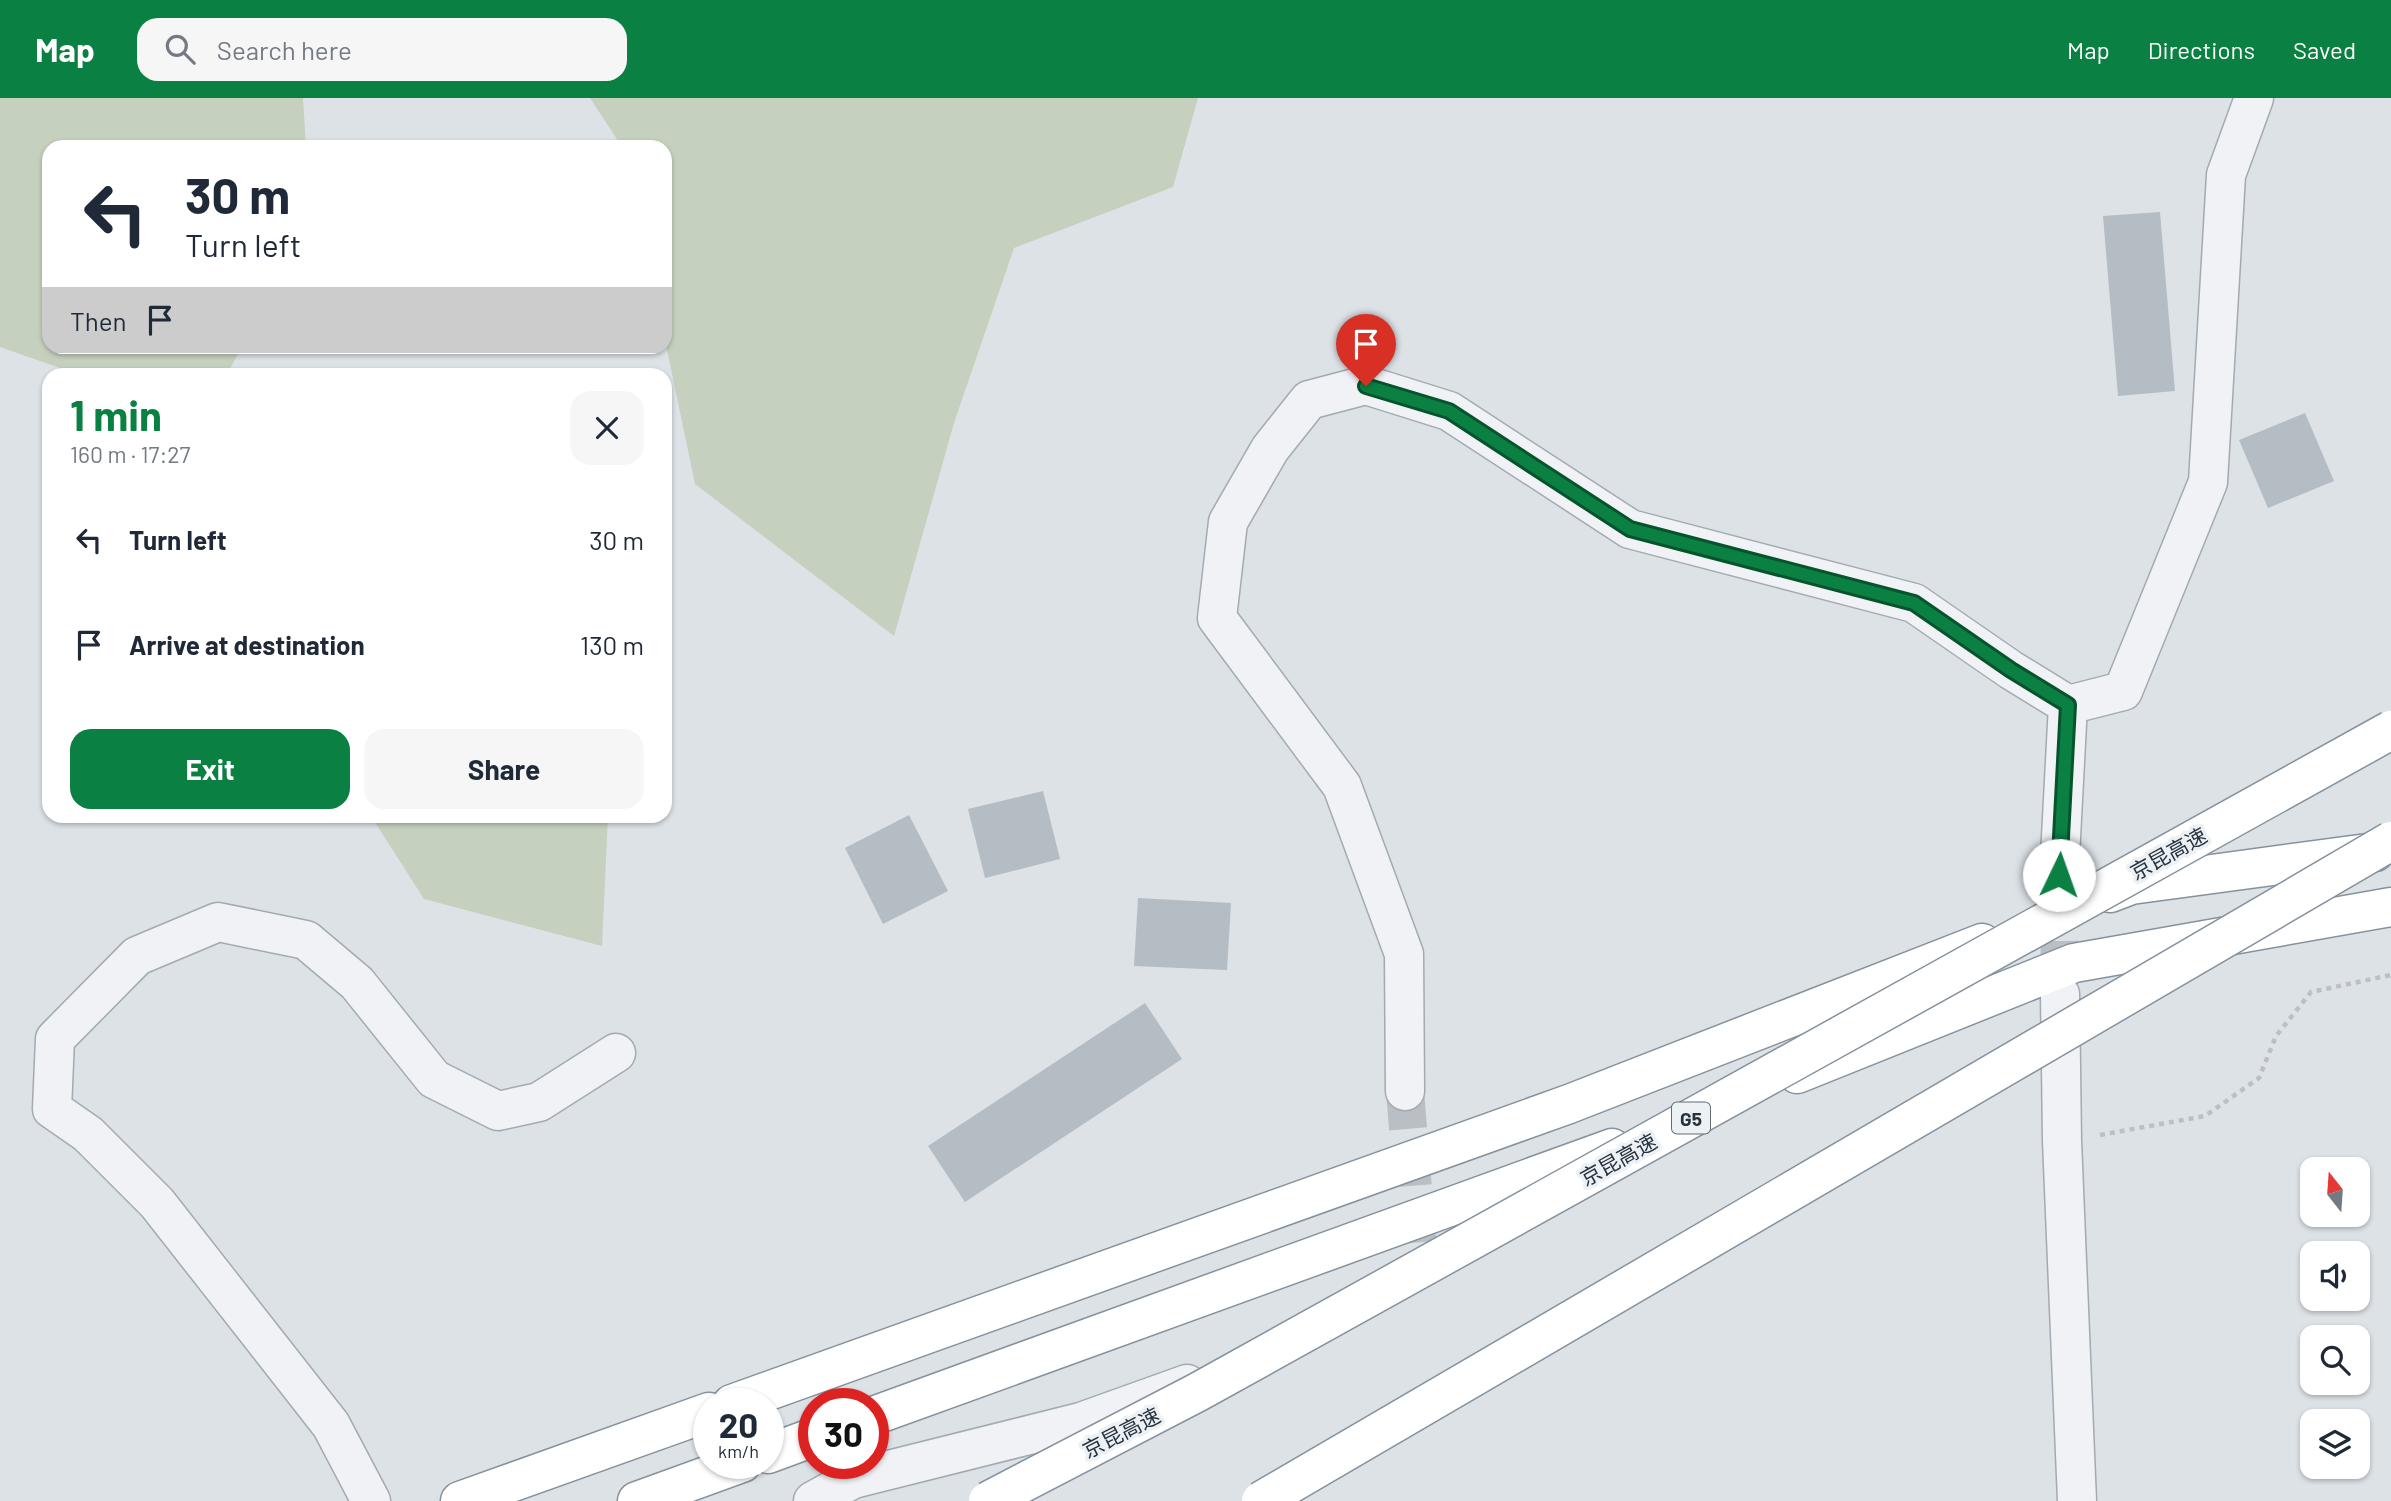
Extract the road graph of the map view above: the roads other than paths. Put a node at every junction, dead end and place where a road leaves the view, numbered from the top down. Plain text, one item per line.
1 (2254, 98) edge
2 (2068, 705) junction
3 (2391, 730) edge
4 (2391, 841) edge
5 (2391, 849) edge
6 (2059, 875) tunnel mouth
7 (2391, 907) edge
8 (2060, 994) tunnel mouth
9 (617, 1053) dead end
10 (1405, 1091) tunnel mouth
11 (1418, 1251) tunnel mouth
12 (777, 1388) edge
13 (889, 1410) edge
14 (693, 1418) edge
15 (698, 1479) edge
16 (371, 1501) edge
17 (460, 1501) edge
18 (637, 1501) edge
19 (813, 1501) edge
20 (988, 1501) edge
21 (1261, 1501) edge
22 (2077, 1501) edge

1 - 2 street
2 - 6 street
2 - 10 street
3 - 20 highway, 京昆高速 / G5, bridge
4 - 21 highway, bridge
5 - 12 highway
7 - 13 highway
8 - 22 street
9 - 16 street
11 - 19 street
14 - 17 highway
15 - 18 highway

